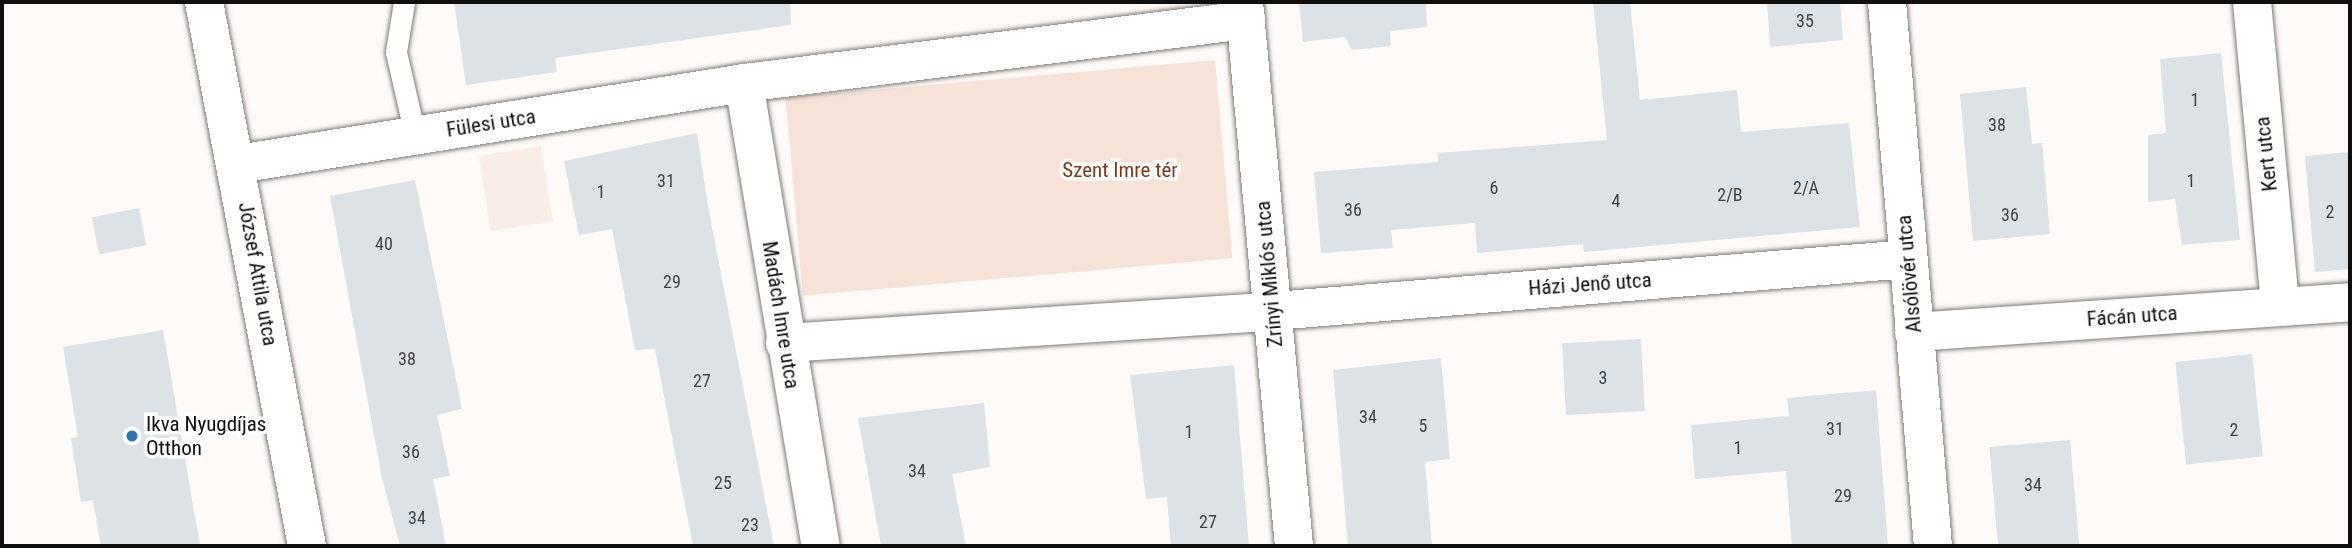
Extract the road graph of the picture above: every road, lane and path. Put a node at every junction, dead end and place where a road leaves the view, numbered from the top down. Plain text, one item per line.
1 (204, 2) edge
2 (404, 2) edge
3 (1887, 2) edge
4 (2252, 2) edge
5 (1245, 11) edge
6 (744, 83) junction
7 (415, 135) junction
8 (237, 164) junction
9 (1908, 259) junction
10 (2350, 302) edge
11 (2280, 306) junction
12 (1272, 312) junction
13 (1914, 332) junction
14 (785, 343) junction
15 (307, 546) edge
16 (821, 546) edge
17 (1294, 546) edge
18 (1933, 546) edge

1 - 8 street, József Attila utca
2 - 7 lane
3 - 9 street, Alsólövér utca
4 - 11 street, Kert utca
5 - 6 street
5 - 12 street, Zrínyi Miklós utca
6 - 7 street, Fülesi utca
6 - 14 street, Madách Imre utca
7 - 8 street, Fülesi utca
8 - 15 street, József Attila utca
9 - 12 street, Házi Jenő utca
9 - 13 street, Alsólövér utca
10 - 11 street, Fácán utca
11 - 13 street, Fácán utca
12 - 14 street
12 - 17 street, Zrínyi Miklós utca
13 - 18 street, Alsólövér utca
14 - 16 street, Madách Imre utca

